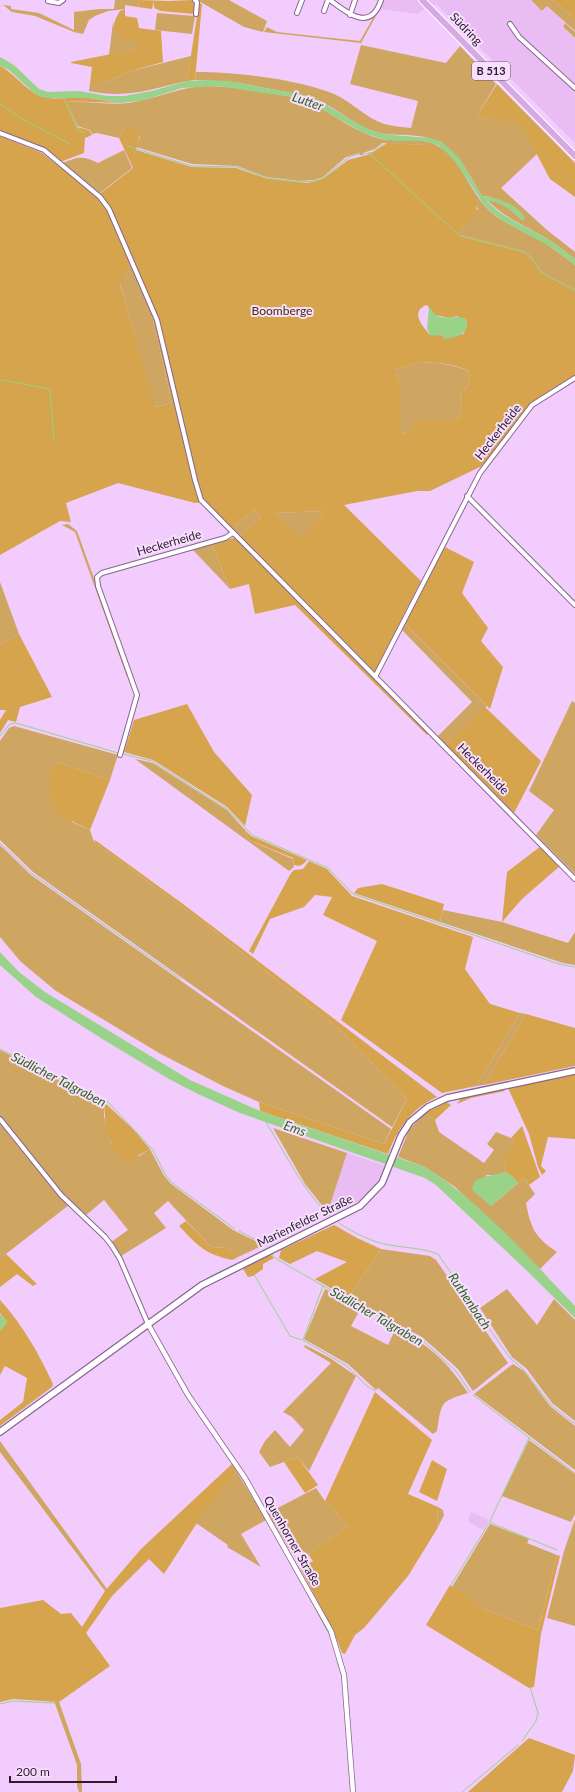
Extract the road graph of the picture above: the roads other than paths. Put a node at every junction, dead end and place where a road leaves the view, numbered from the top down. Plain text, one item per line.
1 (63, 0) edge
2 (195, 0) edge
3 (302, 0) edge
4 (329, 0) edge
5 (355, 0) edge
6 (381, 0) edge
7 (422, 0) edge
8 (48, 1) edge
9 (324, 11) dead end
10 (297, 13) dead end
11 (196, 14) dead end
12 (350, 15) junction
13 (510, 24) dead end
14 (575, 88) edge
15 (0, 133) edge
16 (561, 142) junction
17 (575, 150) edge
18 (575, 156) edge
19 (575, 378) edge
20 (467, 496) junction
21 (233, 533) junction
22 (575, 605) edge
23 (376, 675) junction
24 (120, 755) dead end
25 (575, 878) edge
26 (575, 1071) edge
27 (0, 1119) edge
28 (148, 1324) junction
29 (0, 1432) edge
30 (353, 1792) edge

1 - 8 street
2 - 11 street
3 - 10 street
4 - 9 street
4 - 12 street
5 - 12 street
6 - 12 street
7 - 16 main road, Südring / B 513
13 - 14 street
15 - 21 street
16 - 17 main road, Südring / B 513
16 - 18 main road, Südring / B 513
19 - 20 street, Heckerheide
20 - 22 street
20 - 23 street, Heckerheide
21 - 23 street, Heckerheide
21 - 24 street, Heckerheide
23 - 25 street, Heckerheide
26 - 28 main road, Marienfelder Straße
27 - 28 street
28 - 29 main road, Marienfelder Straße
28 - 30 street, Quenhorner Straße

